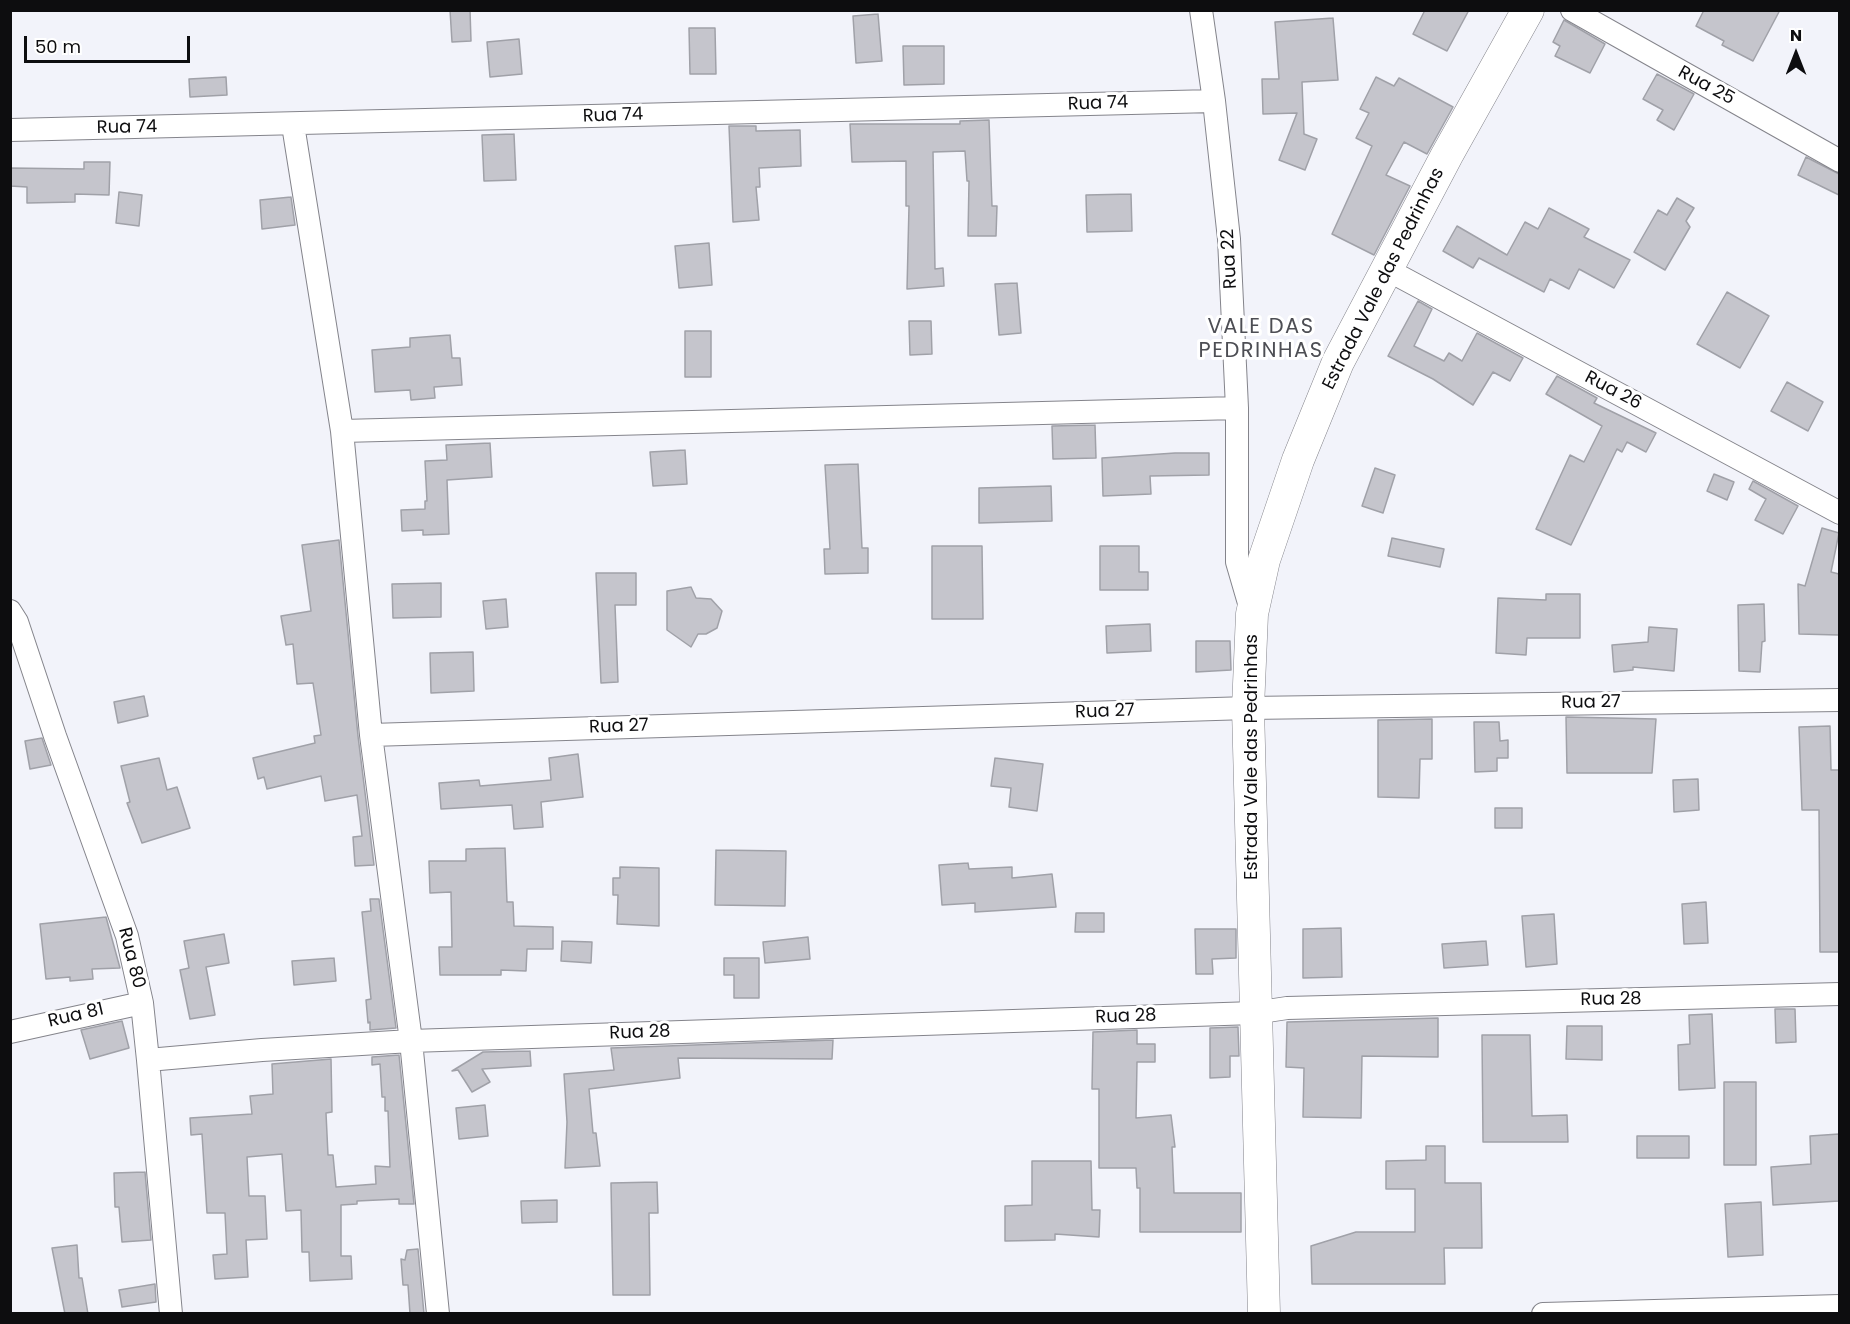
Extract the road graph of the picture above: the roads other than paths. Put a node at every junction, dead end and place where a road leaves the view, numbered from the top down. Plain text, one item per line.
1 (1201, 10) edge
2 (1528, 10) edge
3 (1572, 10) edge
4 (1214, 100) junction
5 (293, 125) junction
6 (10, 130) edge
7 (1839, 161) edge
8 (1386, 269) junction
9 (1237, 408) junction
10 (342, 431) junction
11 (1839, 513) edge
12 (10, 612) edge
13 (1252, 614) junction
14 (1839, 700) edge
15 (1248, 708) junction
16 (371, 735) junction
17 (1839, 994) edge
18 (142, 1003) junction
19 (1254, 1013) junction
20 (10, 1032) edge
21 (411, 1041) junction
22 (148, 1060) junction
23 (1839, 1306) edge
24 (171, 1314) edge
25 (438, 1314) edge
26 (1264, 1314) edge
27 (1543, 1314) edge

1 - 4 street, Rua 22
2 - 8 main road, Estrada Vale das Pedrinhas
3 - 7 street, Rua 25
4 - 5 street, Rua 74
4 - 9 street, Rua 22
5 - 6 street, Rua 74
5 - 10 street
8 - 11 street, Rua 26
8 - 13 main road, Estrada Vale das Pedrinhas
9 - 10 street
9 - 13 street, Rua 22
10 - 16 street
12 - 18 street, Rua 80
13 - 15 main road, Estrada Vale das Pedrinhas
14 - 15 street, Rua 27
15 - 16 street, Rua 27
15 - 19 main road, Estrada Vale das Pedrinhas
16 - 21 street
17 - 19 street, Rua 28
18 - 20 street, Rua 81
18 - 22 street, Rua 80
19 - 21 street, Rua 28
19 - 26 main road, Estrada Vale das Pedrinhas
21 - 22 street
21 - 25 street
22 - 24 street, Rua 80
23 - 27 street

